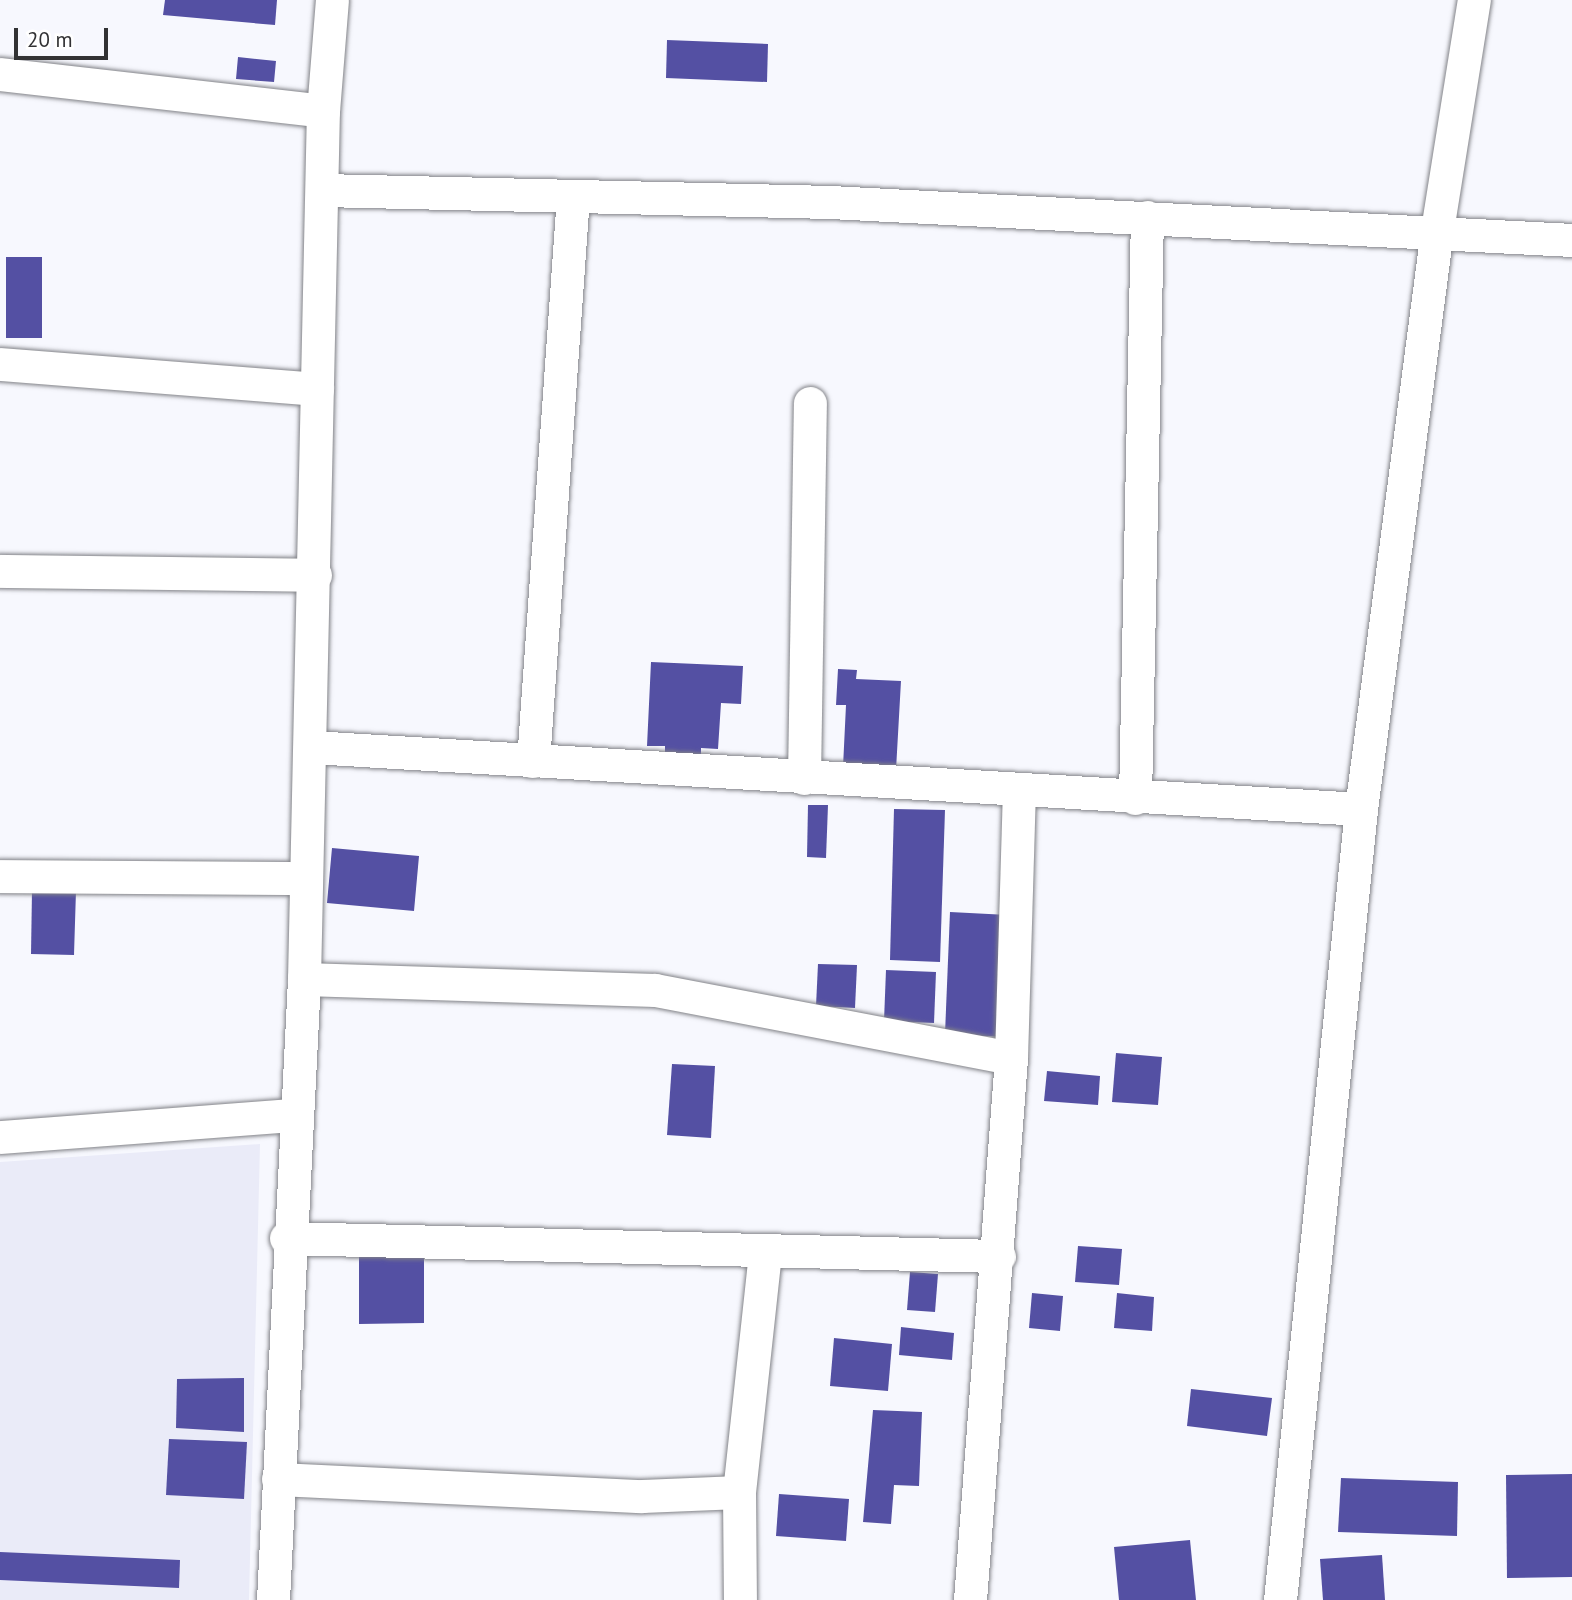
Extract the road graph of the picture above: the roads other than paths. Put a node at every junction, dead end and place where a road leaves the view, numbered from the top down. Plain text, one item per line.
1 (332, 0) edge
2 (1474, 0) edge
3 (0, 74) edge
4 (323, 111) junction
5 (321, 190) junction
6 (573, 196) junction
7 (1147, 217) junction
8 (1437, 230) junction
9 (1572, 240) edge
10 (0, 364) edge
11 (317, 389) junction
12 (810, 403) dead end
13 (0, 571) edge
14 (315, 575) junction
15 (311, 747) junction
16 (533, 761) junction
17 (804, 778) junction
18 (1019, 792) junction
19 (1135, 798) junction
20 (1361, 809) junction
21 (0, 876) edge
22 (305, 878) junction
23 (304, 979) junction
24 (1012, 1058) junction
25 (295, 1115) junction
26 (0, 1137) edge
27 (286, 1238) junction
28 (765, 1253) junction
29 (999, 1256) junction
30 (278, 1479) junction
31 (739, 1492) junction
32 (273, 1600) edge
33 (740, 1600) edge
34 (970, 1600) edge
35 (1280, 1600) edge

1 - 4 street
2 - 8 street
3 - 4 street
4 - 5 street
5 - 6 street
5 - 11 street
6 - 7 street
6 - 16 street
7 - 8 street
7 - 19 street
8 - 9 street
8 - 20 street
10 - 11 street
11 - 14 street
12 - 17 street
13 - 14 street
14 - 15 street
15 - 16 street
15 - 22 street
16 - 17 street
17 - 18 street
18 - 19 street
18 - 24 street
19 - 20 street
20 - 35 street
21 - 22 street
22 - 23 street
23 - 24 street
23 - 25 street
24 - 29 street
25 - 26 street
25 - 27 street
27 - 28 street
27 - 30 street
28 - 29 street
28 - 31 street
29 - 34 street
30 - 31 street
30 - 32 street
31 - 33 street

